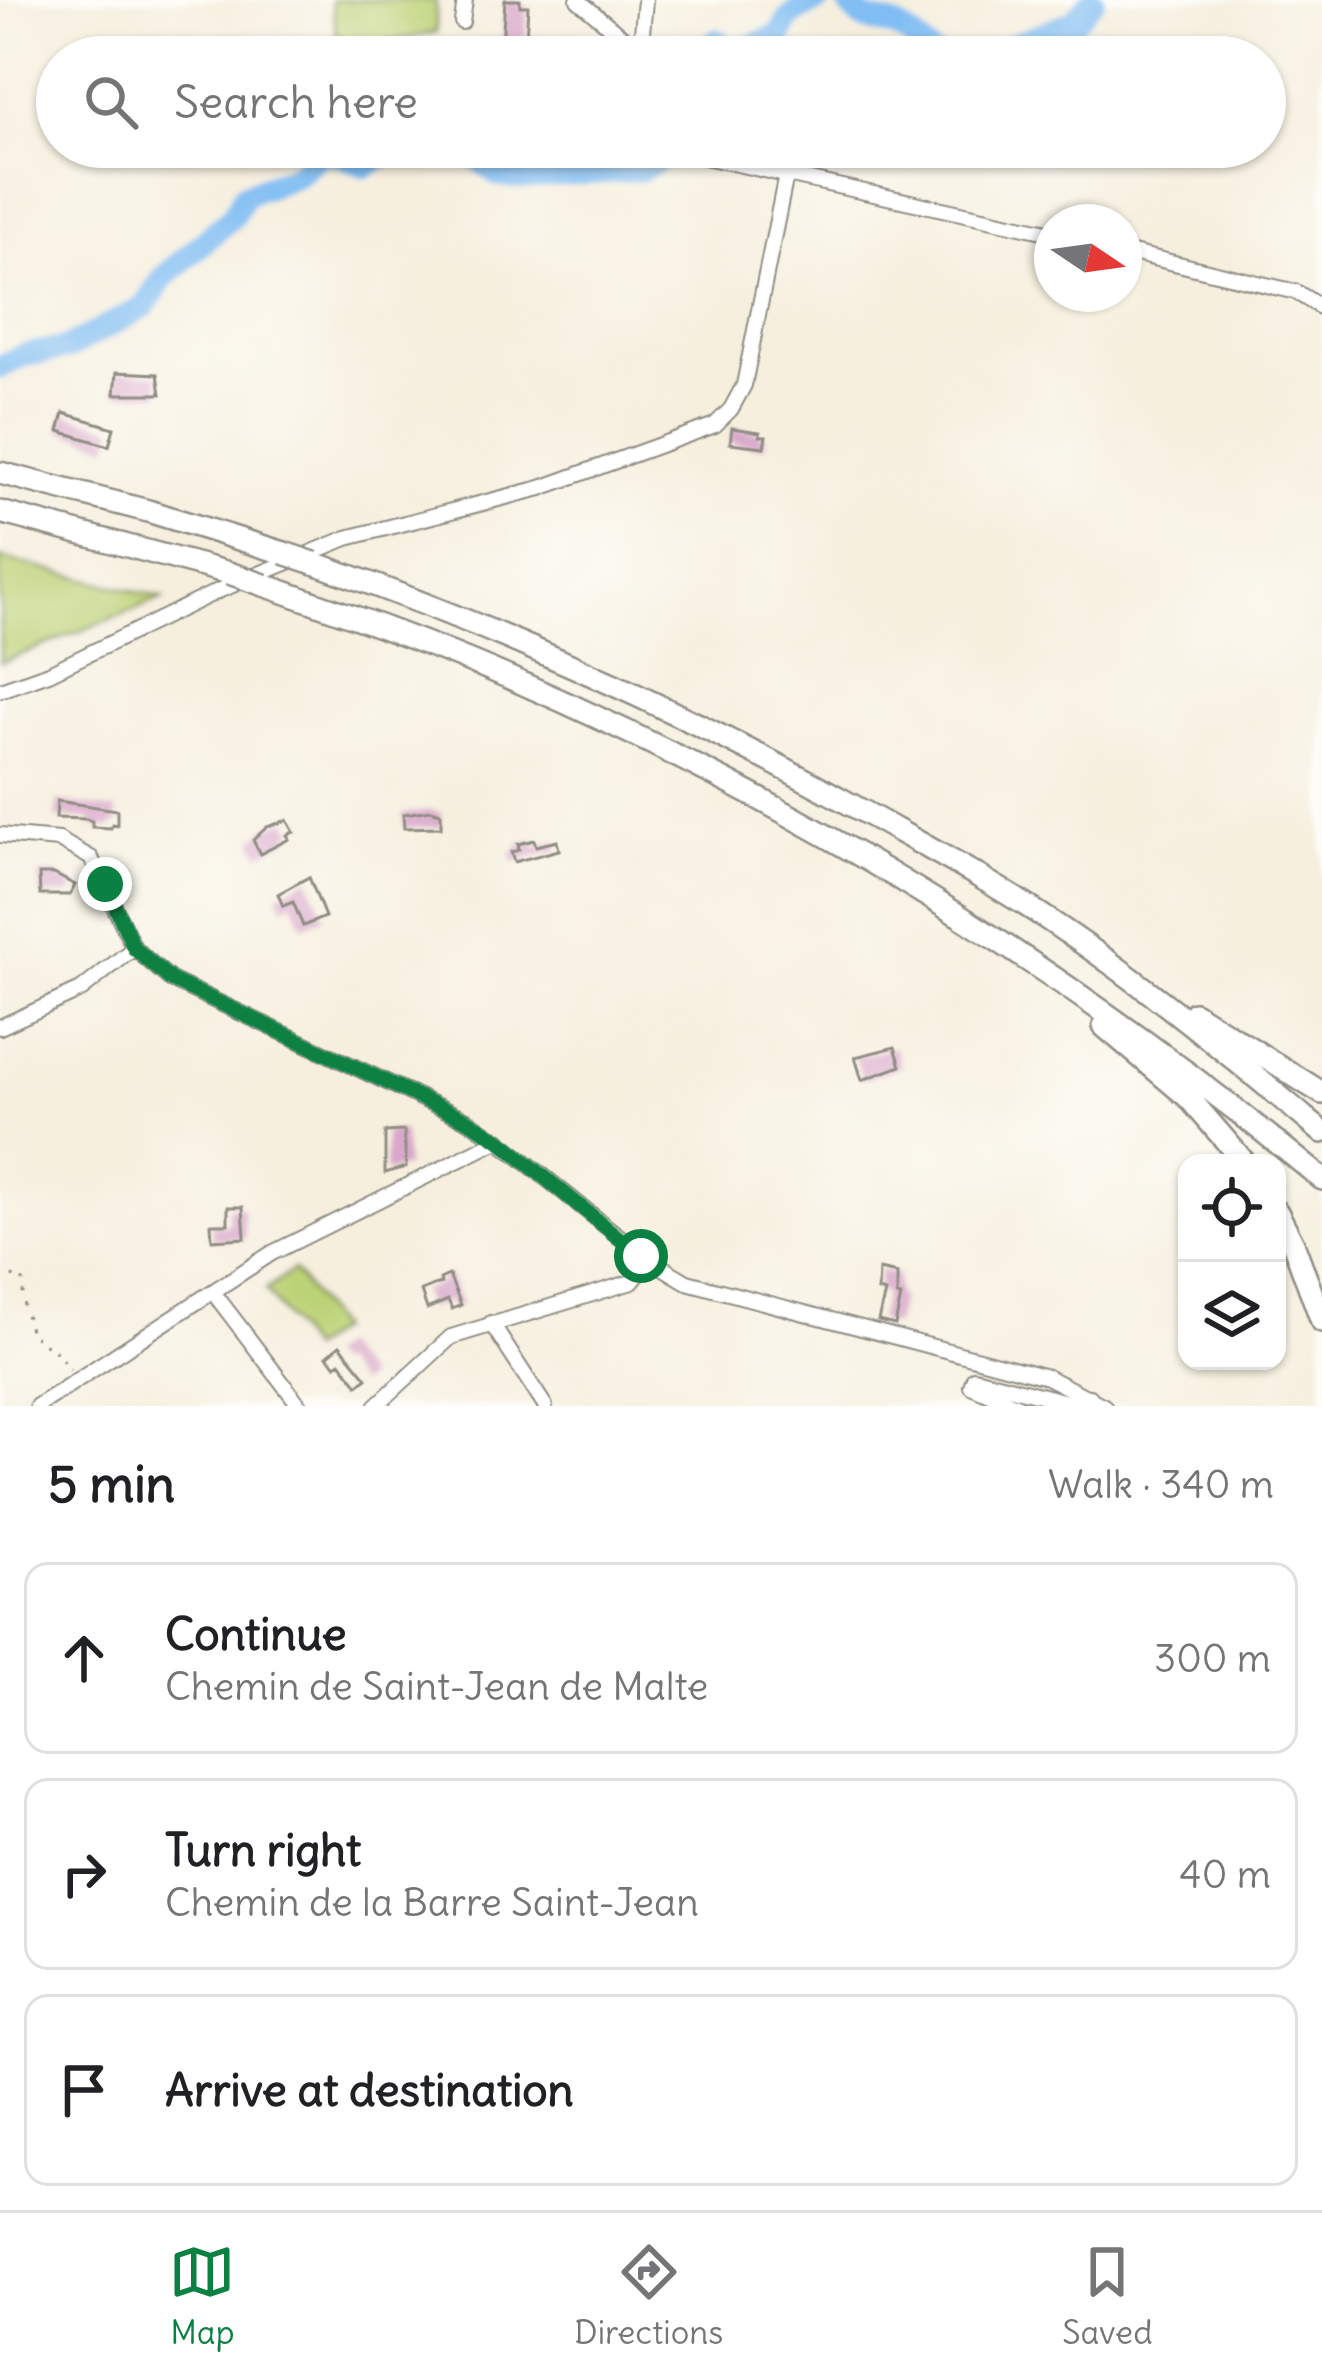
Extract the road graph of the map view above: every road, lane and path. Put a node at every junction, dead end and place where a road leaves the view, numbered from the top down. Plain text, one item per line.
1 (465, 0) edge
2 (578, 0) edge
3 (645, 0) edge
4 (462, 22) dead end
5 (619, 36) edge
6 (641, 36) edge
7 (754, 168) edge
8 (786, 175) junction
9 (1034, 229) edge
10 (1142, 254) edge
11 (1322, 308) edge
12 (0, 473) edge
13 (0, 512) edge
14 (0, 691) edge
15 (0, 835) edge
16 (998, 938) junction
17 (1077, 939) junction
18 (134, 948) junction
19 (0, 1027) edge
20 (1322, 1094) edge
21 (1322, 1132) edge
22 (499, 1140) junction
23 (1238, 1154) edge
24 (1322, 1179) edge
25 (1286, 1234) edge
26 (641, 1256) junction
27 (0, 1273) edge
28 (213, 1292) junction
29 (1322, 1322) edge
30 (491, 1323) junction
31 (78, 1380) junction
32 (1097, 1402) edge
33 (37, 1406) edge
34 (300, 1406) edge
35 (376, 1406) edge
36 (545, 1406) edge
37 (1018, 1406) edge

1 - 4 street
2 - 5 street
3 - 6 street
7 - 8 street
8 - 9 street
8 - 14 street
10 - 11 street
12 - 17 highway, bridge
13 - 16 highway, bridge
15 - 18 street
16 - 23 highway
16 - 24 highway
17 - 20 highway
17 - 21 highway
18 - 19 street
18 - 22 street
22 - 26 street
22 - 28 street
25 - 29 highway
26 - 30 street
26 - 32 street
27 - 31 path
28 - 31 street
28 - 34 street
30 - 35 street
30 - 36 street
31 - 33 street
32 - 37 street

